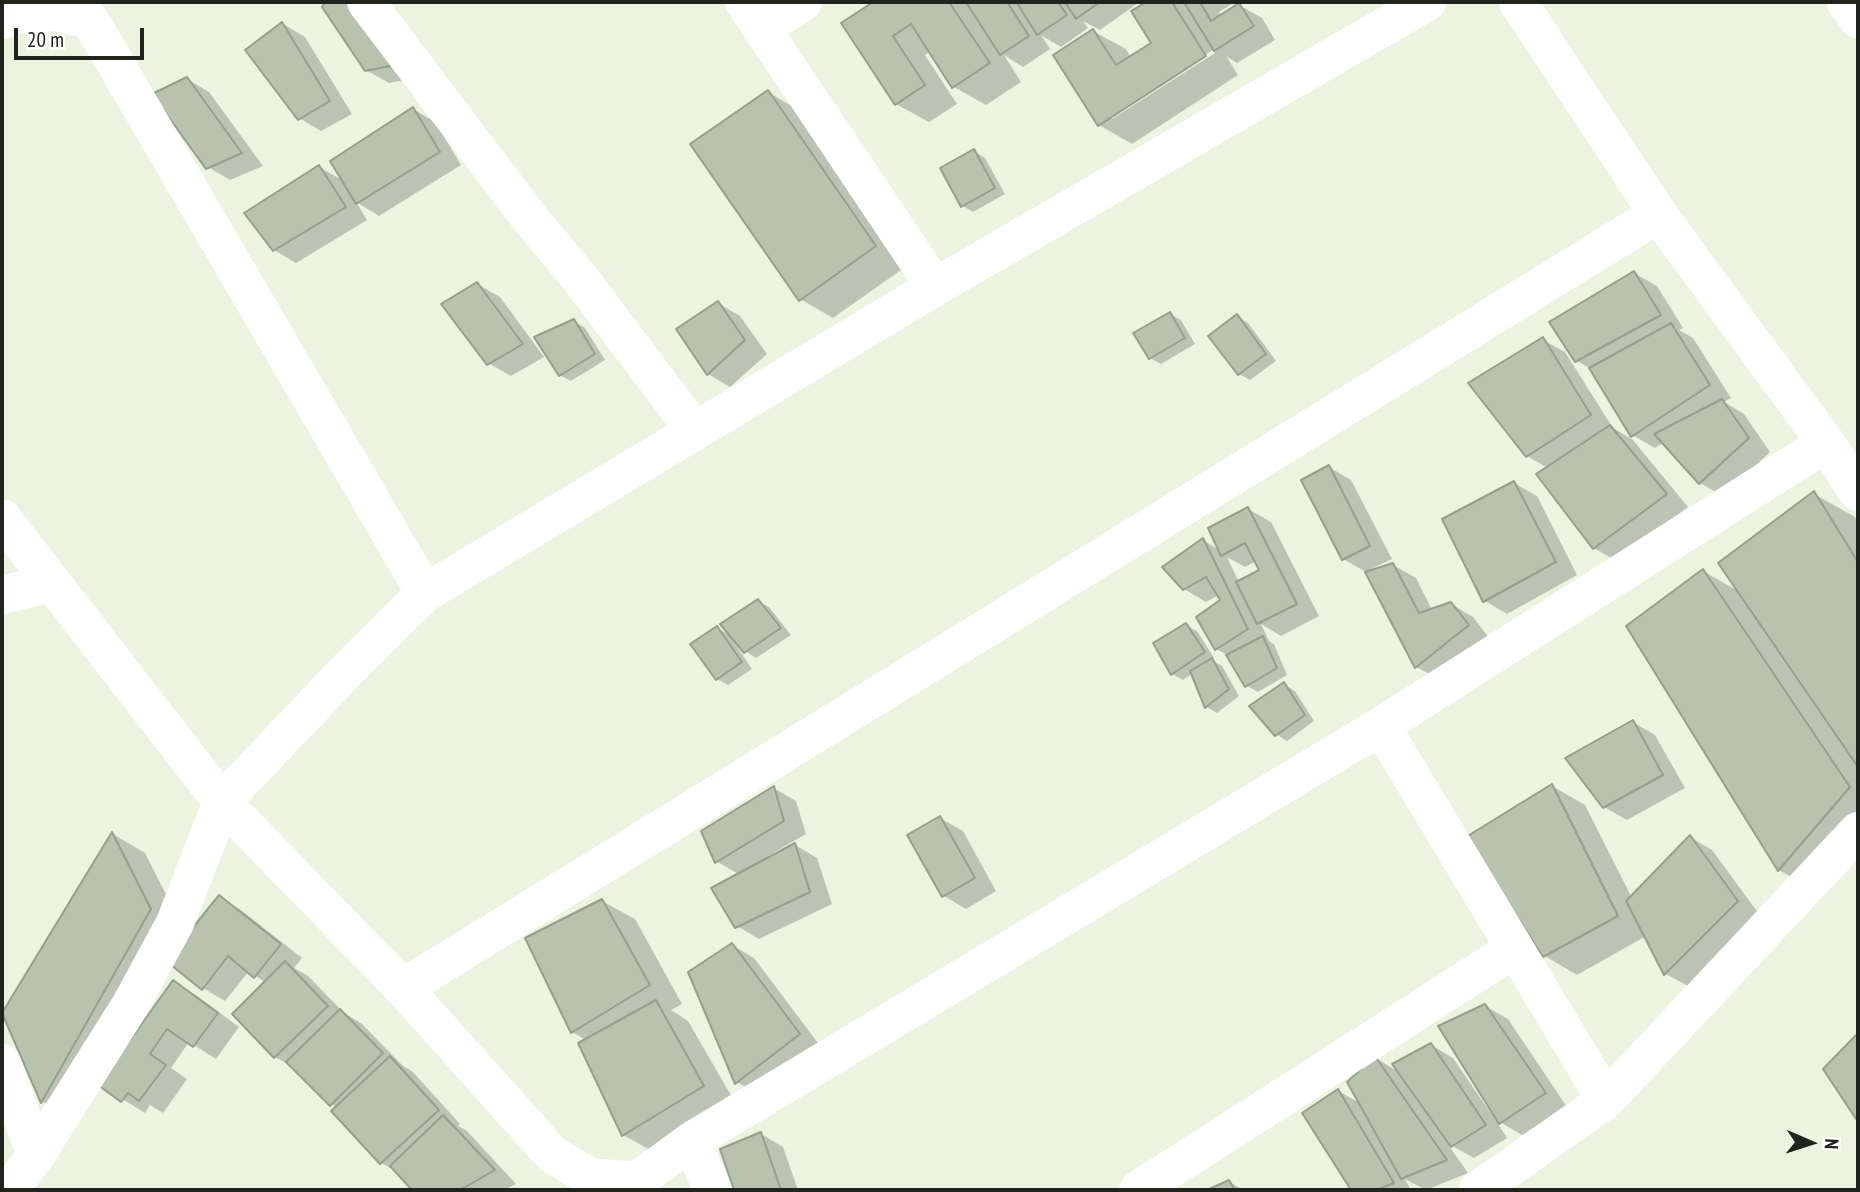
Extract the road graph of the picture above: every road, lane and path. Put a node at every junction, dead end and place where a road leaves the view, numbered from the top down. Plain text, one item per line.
1 (366, 2) edge
2 (803, 2) edge
3 (1427, 2) edge
4 (1518, 2) edge
5 (1846, 2) edge
6 (753, 15) edge
7 (1858, 19) edge
8 (2, 20) edge
9 (1658, 214) junction
10 (935, 287) junction
11 (695, 431) junction
12 (1826, 443) junction
13 (1858, 492) edge
14 (2, 519) edge
15 (50, 583) junction
16 (425, 593) junction
17 (2, 595) edge
18 (1381, 726) junction
19 (222, 802) junction
20 (1858, 831) edge
21 (1514, 949) junction
22 (403, 988) junction
23 (2, 1063) edge
24 (1606, 1100) junction
25 (691, 1141) junction
26 (36, 1155) junction
27 (1489, 1188) edge
28 (10, 1190) edge
29 (713, 1190) edge
30 (1138, 1190) edge

1 - 11 street
2 - 6 street
3 - 10 street
4 - 9 street
5 - 7 street
6 - 10 street
8 - 16 street
9 - 12 street
9 - 22 street
10 - 11 street
11 - 16 street
12 - 13 street
12 - 18 street
14 - 15 street
15 - 17 street
15 - 19 street
16 - 19 street
18 - 21 street
18 - 25 street
19 - 22 street
19 - 26 street
20 - 24 street
21 - 24 street
21 - 30 street
22 - 25 street
23 - 26 street
24 - 27 street
25 - 29 street
26 - 28 street

